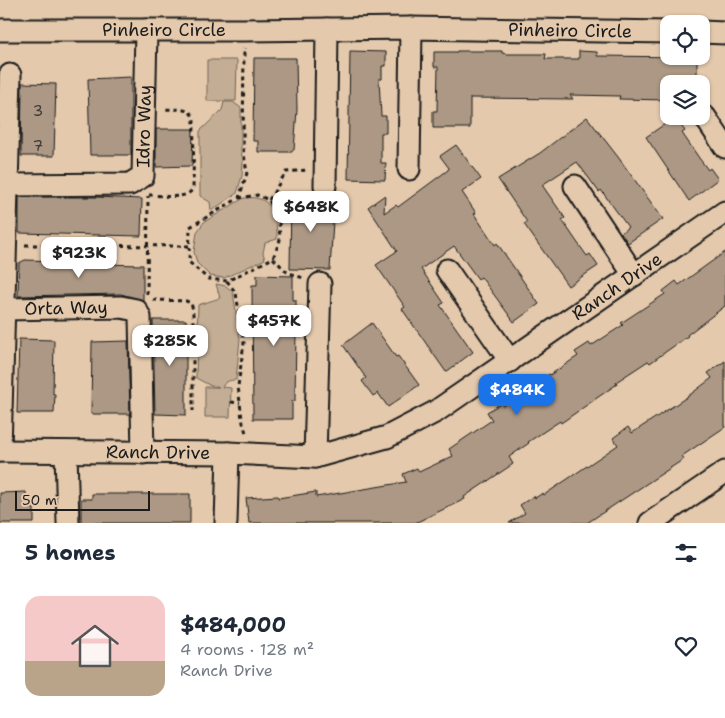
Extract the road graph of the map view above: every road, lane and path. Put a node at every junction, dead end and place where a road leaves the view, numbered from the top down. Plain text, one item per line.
1 (411, 28) junction
2 (327, 29) junction
3 (0, 30) edge
4 (146, 30) junction
5 (244, 30) junction
6 (660, 32) edge
7 (710, 32) edge
8 (725, 33) edge
9 (10, 75) dead end
10 (144, 108) junction
11 (710, 124) edge
12 (725, 147) edge
13 (409, 169) dead end
14 (325, 177) joint
15 (130, 184) junction
16 (7, 185) junction
17 (575, 186) dead end
18 (148, 195) junction
19 (239, 198) junction
20 (269, 200) junction
21 (725, 212) edge
22 (6, 244) junction
23 (148, 246) junction
24 (189, 246) junction
25 (273, 258) junction
26 (447, 270) dead end
27 (634, 275) junction
28 (227, 281) junction
29 (320, 284) joint
30 (4, 309) junction
31 (510, 360) junction
32 (231, 402) dead end
33 (240, 403) junction
34 (193, 411) dead end
35 (246, 433) dead end
36 (0, 451) edge
37 (66, 452) junction
38 (143, 452) junction
39 (228, 453) junction
40 (315, 457) junction
41 (725, 472) edge
42 (68, 523) edge
43 (226, 523) edge
44 (650, 523) edge

1 - 2 street, Pinheiro Circle
1 - 6 street, Pinheiro Circle
1 - 13 street
2 - 5 street, Pinheiro Circle
2 - 14 street
3 - 4 street, Pinheiro Circle
4 - 5 street, Pinheiro Circle
4 - 10 street, Idro Way
5 - 19 path
7 - 8 street
9 - 16 street
10 - 15 street, Idro Way
10 - 18 path
11 - 12 street
14 - 20 path
15 - 16 street, Idro Way
15 - 18 path
16 - 22 street
17 - 27 street
18 - 23 path
19 - 20 path
19 - 24 path
20 - 25 path
21 - 27 street, Ranch Drive
22 - 23 path
22 - 30 street
23 - 24 path
23 - 34 path
24 - 28 path
25 - 28 path
25 - 29 path
26 - 31 street
27 - 31 street, Ranch Drive
28 - 33 path
29 - 40 street
30 - 36 street
30 - 38 street, Orta Way
31 - 40 street, Ranch Drive
32 - 33 path
33 - 35 path
36 - 37 street, Ranch Drive
37 - 38 street, Ranch Drive
37 - 42 street
38 - 39 street, Ranch Drive
39 - 40 street, Ranch Drive
39 - 43 street
41 - 44 street

